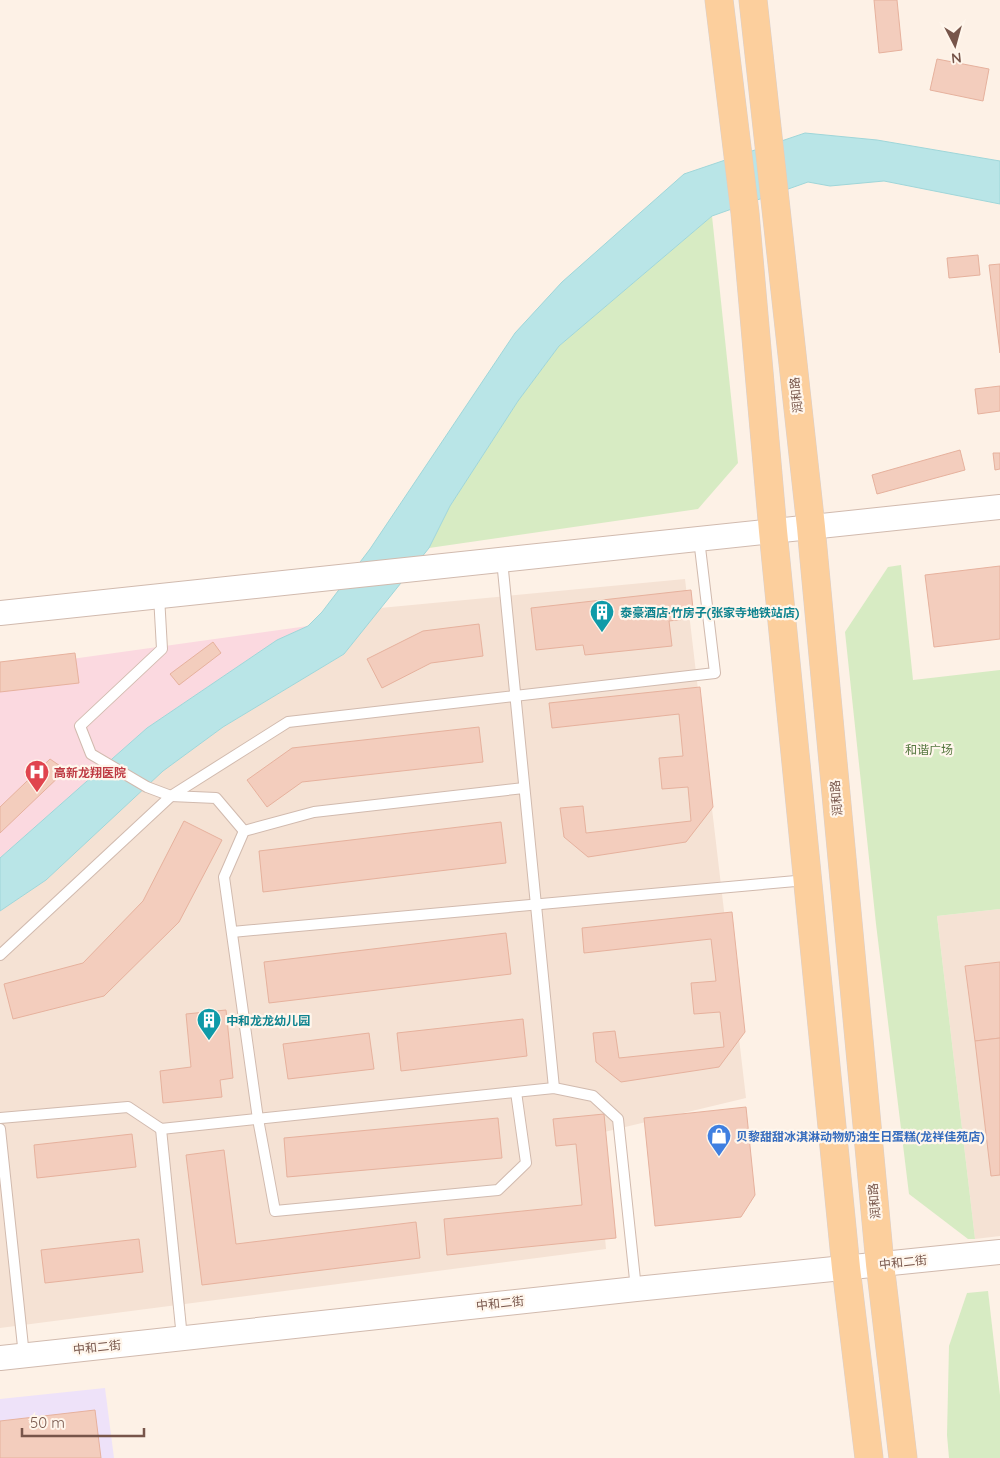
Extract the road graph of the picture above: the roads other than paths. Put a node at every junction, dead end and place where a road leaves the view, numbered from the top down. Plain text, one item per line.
1 (719, 0) edge
2 (752, 0) edge
3 (1000, 507) edge
4 (811, 527) junction
5 (773, 531) junction
6 (699, 539) junction
7 (502, 560) junction
8 (159, 596) junction
9 (0, 613) edge
10 (516, 696) junction
11 (524, 788) junction
12 (171, 796) junction
13 (244, 832) junction
14 (808, 880) junction
15 (536, 904) junction
16 (232, 932) junction
17 (0, 955) edge
18 (554, 1088) junction
19 (516, 1092) junction
20 (0, 1118) edge
21 (258, 1119) junction
22 (0, 1129) edge
23 (161, 1129) junction
24 (1000, 1252) edge
25 (1000, 1268) edge
26 (881, 1272) junction
27 (847, 1275) junction
28 (636, 1289) junction
29 (182, 1338) junction
30 (24, 1356) junction
31 (0, 1358) edge
32 (0, 1369) edge
33 (869, 1458) edge
34 (903, 1458) edge

1 - 5 main road
2 - 4 main road, 润和路
3 - 4 street
4 - 5 street
4 - 26 main road, 润和路
5 - 6 street
5 - 14 main road
6 - 7 street
6 - 10 lane
7 - 8 street
7 - 10 lane
8 - 9 street
8 - 12 lane
10 - 11 lane
10 - 12 lane
11 - 13 lane
11 - 15 lane
12 - 13 lane
12 - 17 lane
13 - 16 lane
14 - 15 lane
14 - 27 main road
15 - 16 lane
15 - 18 lane
16 - 21 lane
18 - 19 lane
18 - 28 lane
19 - 21 lane
19 - 21 lane
20 - 23 lane
21 - 23 lane
22 - 30 lane
23 - 29 lane
24 - 26 street, 中和二街
25 - 26 street, 中和二街
26 - 27 street, 中和二街
26 - 34 main road, 润和路
27 - 28 street, 中和二街
27 - 32 street, 中和二街
27 - 33 main road
28 - 29 street, 中和二街
29 - 30 street, 中和二街
30 - 31 street, 中和二街

